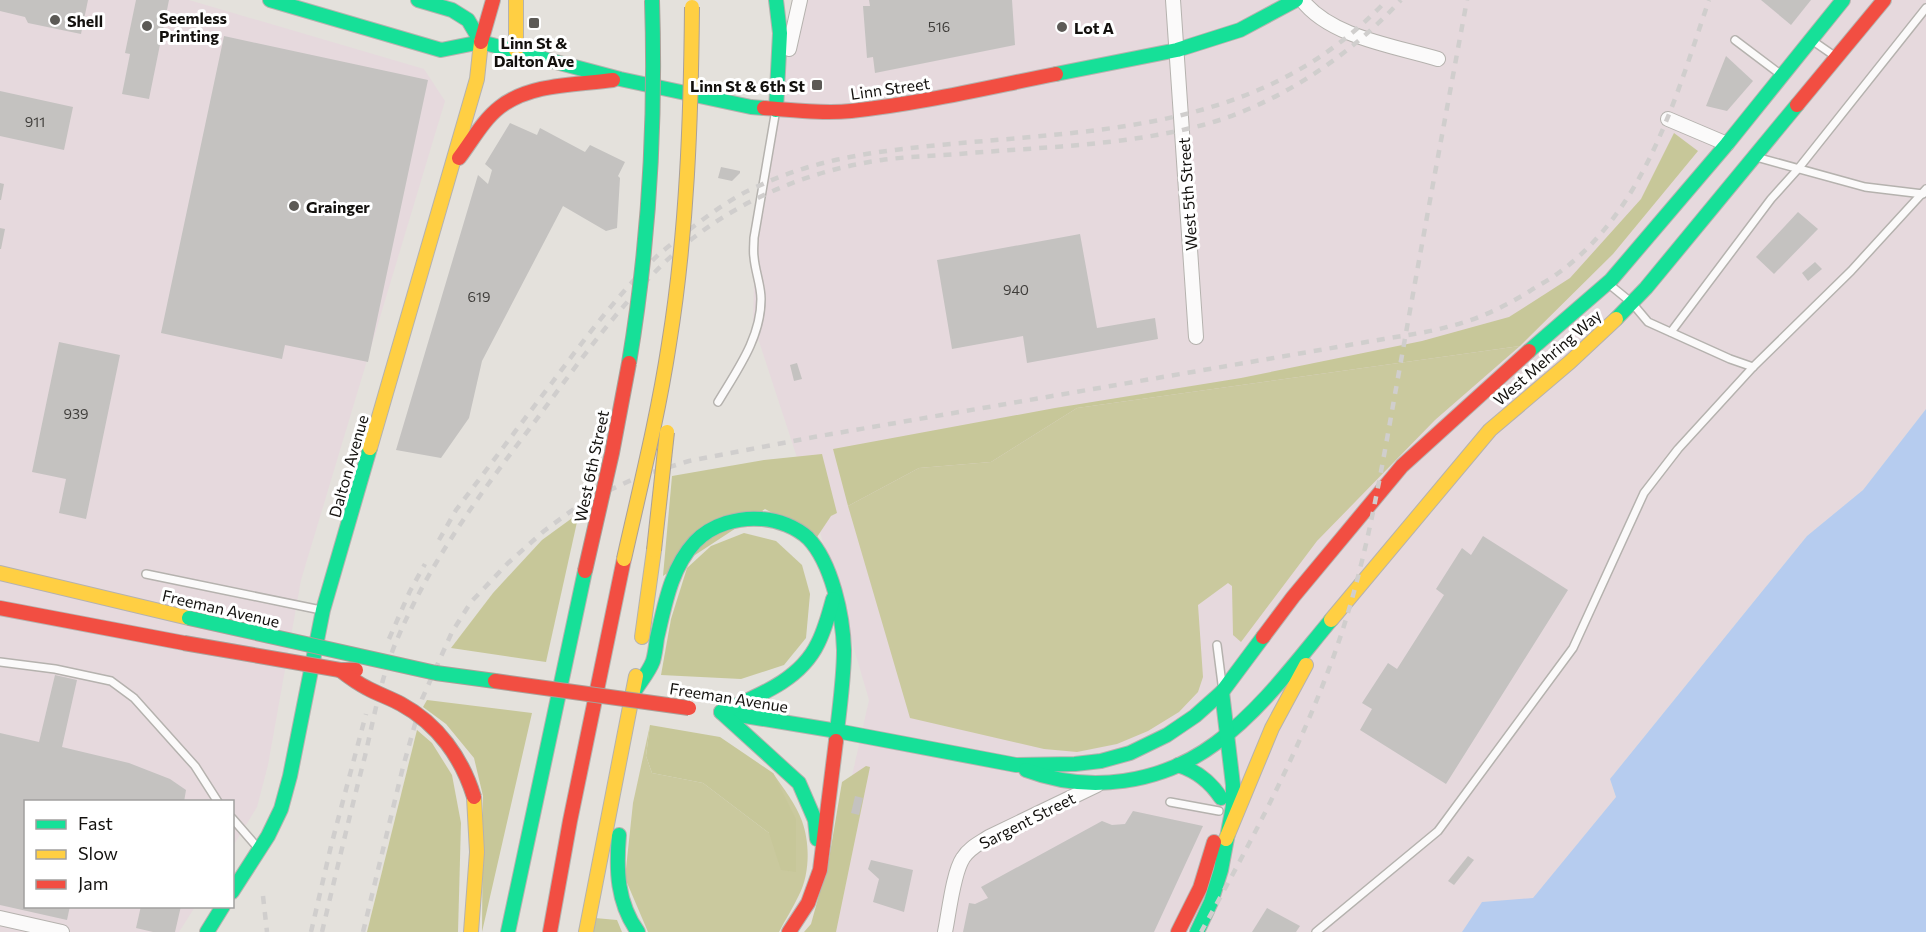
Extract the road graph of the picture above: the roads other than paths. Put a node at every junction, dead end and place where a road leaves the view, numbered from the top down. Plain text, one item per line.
1 (270, 0) edge
2 (418, 0) edge
3 (494, 0) edge
4 (516, 0) edge
5 (652, 0) edge
6 (776, 0) edge
7 (800, 0) edge
8 (1173, 0) edge
9 (1296, 0) edge
10 (1302, 0) edge
11 (1843, 0) edge
12 (1884, 0) edge
13 (295, 4) edge
14 (692, 4) edge
15 (1926, 8) edge
16 (1811, 39) junction
17 (1735, 40) dead end
18 (481, 42) junction
19 (516, 50) junction
20 (1177, 50) junction
21 (1836, 58) junction
22 (1438, 59) dead end
23 (1782, 76) junction
24 (620, 79) junction
25 (776, 110) junction
26 (1668, 119) dead end
27 (1727, 144) junction
28 (1754, 157) junction
29 (453, 165) junction
30 (1798, 169) junction
31 (1925, 192) edge
32 (1608, 283) junction
33 (1632, 303) junction
34 (1671, 332) junction
35 (1196, 337) dead end
36 (669, 345) junction
37 (1753, 367) junction
38 (718, 402) dead end
39 (0, 573) edge
40 (146, 574) dead end
41 (834, 592) junction
42 (0, 608) edge
43 (323, 610) junction
44 (1337, 612) junction
45 (1217, 645) dead end
46 (0, 662) edge
47 (340, 670) junction
48 (436, 673) junction
49 (634, 692) junction
50 (1222, 692) junction
51 (705, 710) junction
52 (837, 731) junction
53 (1227, 735) junction
54 (1229, 757) junction
55 (1016, 765) junction
56 (1179, 765) junction
57 (1099, 784) junction
58 (614, 797) junction
59 (217, 800) edge
60 (1170, 802) dead end
61 (1220, 804) junction
62 (234, 820) edge
63 (1227, 839) junction
64 (260, 850) junction
65 (820, 870) junction
66 (234, 889) edge
67 (222, 908) edge
68 (7, 924) edge
69 (60, 932) edge
70 (207, 932) edge
71 (471, 932) edge
72 (508, 932) edge
73 (550, 932) edge
74 (586, 932) edge
75 (638, 932) edge
76 (789, 932) edge
77 (945, 932) edge
78 (1178, 932) edge
79 (1197, 932) edge
80 (1316, 932) edge

1 - 13 main road, Linn Street
2 - 18 main road
3 - 18 main road, Dalton Avenue
4 - 19 main road
5 - 72 main road, West 6th Street, bridge
6 - 25 main road
7 - 25 street
8 - 20 street, West 5th Street
9 - 20 main road, Linn Street
10 - 22 street
11 - 16 main road, West Mehring Way
12 - 21 main road, West Mehring Way
13 - 18 main road, Linn Street
14 - 36 main road, bridge
15 - 30 lane
16 - 21 lane
16 - 23 main road, West Mehring Way
17 - 23 lane
18 - 19 main road, Linn Street
18 - 29 main road, Dalton Avenue
19 - 24 main road, Linn Street
20 - 25 main road, Linn Street
20 - 35 street, West 5th Street
21 - 28 main road, West Mehring Way
23 - 27 main road, West Mehring Way
24 - 25 main road, Linn Street
24 - 29 main road
25 - 38 lane
26 - 27 street
27 - 32 main road, West Mehring Way
28 - 30 lane
28 - 33 main road, West Mehring Way
29 - 43 main road, Dalton Avenue
30 - 31 lane
30 - 34 lane
31 - 37 lane
32 - 33 lane
32 - 50 main road, West Mehring Way
33 - 34 lane
33 - 44 main road, West Mehring Way
34 - 37 lane
36 - 49 main road, bridge
36 - 73 main road, bridge
37 - 80 lane
39 - 48 main road, Freeman Avenue, bridge
40 - 43 lane
41 - 49 main road
41 - 51 main road
41 - 52 main road
42 - 47 main road, Freeman Avenue, bridge
43 - 64 main road, Dalton Avenue
44 - 53 main road, West Mehring Way
44 - 63 main road
45 - 50 lane
46 - 59 lane
47 - 48 main road, Freeman Avenue, bridge
47 - 71 main road, bridge
48 - 51 main road, Freeman Avenue, bridge
49 - 58 main road
50 - 53 main road
50 - 55 main road, Freeman Avenue
51 - 52 main road, Freeman Avenue
51 - 65 main road
52 - 55 main road, Freeman Avenue
52 - 65 main road
53 - 54 main road
53 - 56 main road, Freeman Avenue
54 - 61 main road
54 - 63 main road
55 - 57 main road, Freeman Avenue
56 - 57 main road, Freeman Avenue
56 - 61 main road
57 - 77 street, Sargent Street
58 - 74 main road
58 - 75 main road
60 - 61 lane
61 - 78 main road
62 - 64 lane
63 - 79 main road
64 - 66 main road, Dalton Avenue
65 - 76 main road
67 - 70 main road
68 - 69 street

